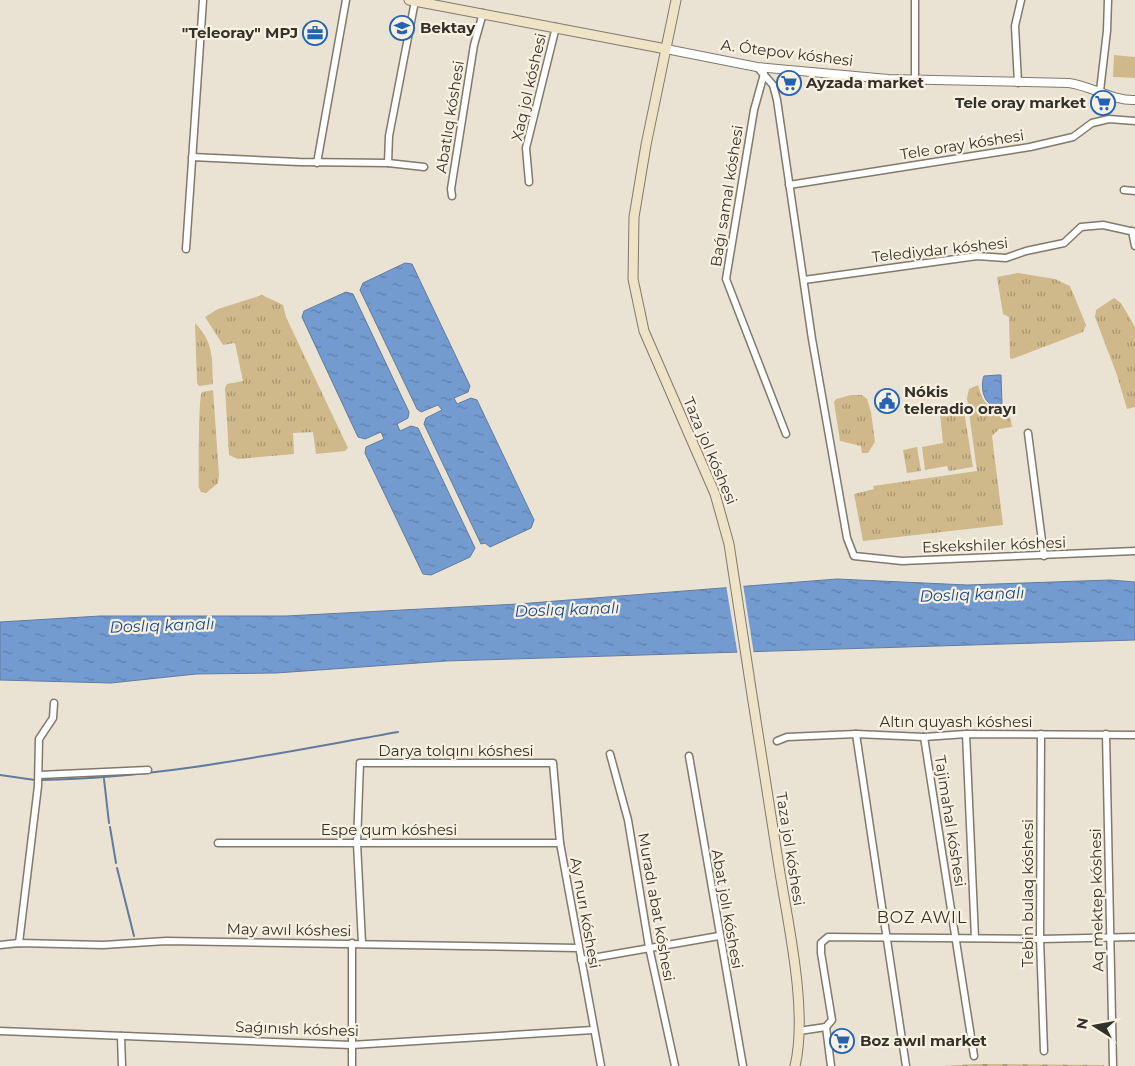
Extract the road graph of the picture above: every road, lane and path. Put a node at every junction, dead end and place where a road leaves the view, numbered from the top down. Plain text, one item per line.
1 (203, 0) edge
2 (346, 0) edge
3 (676, 0) edge
4 (916, 0) edge
5 (1021, 0) edge
6 (1108, 0) edge
7 (412, 1) edge
8 (482, 14) junction
9 (556, 27) junction
10 (666, 49) junction
11 (757, 66) junction
12 (764, 74) junction
13 (916, 80) junction
14 (1018, 83) junction
15 (1100, 91) junction
16 (1135, 100) edge
17 (1135, 121) edge
18 (192, 157) junction
19 (317, 163) junction
20 (388, 163) junction
21 (424, 167) dead end
22 (529, 182) dead end
23 (789, 185) junction
24 (1124, 190) dead end
25 (1135, 191) edge
26 (452, 196) dead end
27 (1133, 232) edge
28 (1135, 246) edge
29 (186, 249) dead end
30 (804, 280) junction
31 (786, 434) dead end
32 (1028, 434) dead end
33 (1135, 551) edge
34 (1044, 556) junction
35 (54, 703) dead end
36 (856, 734) junction
37 (966, 734) junction
38 (1041, 734) junction
39 (1106, 734) junction
40 (1135, 735) edge
41 (924, 737) junction
42 (777, 741) dead end
43 (610, 754) dead end
44 (689, 756) dead end
45 (553, 763) joint
46 (148, 770) dead end
47 (39, 775) junction
48 (218, 843) dead end
49 (358, 843) junction
50 (560, 843) junction
51 (719, 936) junction
52 (886, 936) junction
53 (1135, 936) edge
54 (1110, 937) junction
55 (955, 938) junction
56 (975, 938) junction
57 (1040, 939) junction
58 (19, 943) junction
59 (352, 943) junction
60 (362, 944) junction
61 (0, 945) edge
62 (649, 947) junction
63 (578, 948) junction
64 (581, 960) junction
65 (826, 1027) junction
66 (0, 1030) edge
67 (593, 1030) junction
68 (799, 1031) junction
69 (121, 1036) junction
70 (351, 1045) junction
71 (1044, 1050) dead end
72 (974, 1056) dead end
73 (122, 1066) edge
74 (352, 1066) edge
75 (601, 1066) edge
76 (675, 1066) edge
77 (743, 1066) edge
78 (795, 1066) edge
79 (831, 1066) edge
80 (906, 1066) edge
81 (1113, 1066) edge

1 - 18 street
2 - 19 street
3 - 10 main road, Taza jol kóshesi
4 - 13 street
5 - 14 street
6 - 15 street
7 - 8 main road, A. Ótepov kóshesi
7 - 20 street
8 - 9 main road, A. Ótepov kóshesi
8 - 26 street, Abatlıq kóshesi
9 - 10 main road, A. Ótepov kóshesi
9 - 22 street, Xaq jol kóshesi
10 - 11 street, A. Ótepov kóshesi
10 - 68 main road, Taza jol kóshesi
11 - 12 street
11 - 13 street, A. Ótepov kóshesi
12 - 23 street
12 - 31 street, Baǵı samal kóshesi
13 - 14 street, A. Ótepov kóshesi
14 - 15 street, A. Ótepov kóshesi
15 - 16 street, A. Ótepov kóshesi
17 - 23 street, Tele oray kóshesi
18 - 19 street
18 - 29 street
19 - 20 street
20 - 21 street
23 - 30 street
24 - 25 street
27 - 28 street
27 - 30 street, Telediydar kóshesi
30 - 34 street, Eskekshiler kóshesi
32 - 34 street
33 - 34 street, Eskekshiler kóshesi
35 - 47 street
36 - 41 street, Altın quyash kóshesi
36 - 42 street, Altın quyash kóshesi
36 - 52 street
37 - 38 street, Altın quyash kóshesi
37 - 41 street, Altın quyash kóshesi
37 - 56 street
38 - 39 street, Altın quyash kóshesi
38 - 57 street, Tebin bulaq kóshesi
39 - 40 street, Altın quyash kóshesi
39 - 54 street, Aq mektep kóshesi
41 - 55 street, Tajimahal kóshesi
43 - 62 street, Muradı abat kóshesi
44 - 51 street, Abat jolı kóshesi
45 - 49 street, Darya tolqını kóshesi
45 - 50 street, Ay nurı kóshesi
46 - 47 street
47 - 58 street
48 - 49 street, Espe qum kóshesi
49 - 50 street, Espe qum kóshesi
49 - 60 street
50 - 63 street, Ay nurı kóshesi
51 - 62 street
51 - 77 street, Abat jolı kóshesi
52 - 55 street
52 - 65 street
52 - 80 street
53 - 54 street
54 - 57 street
54 - 81 street, Aq mektep kóshesi
55 - 56 street
55 - 72 street, Tajimahal kóshesi
56 - 57 street
57 - 71 street, Tebin bulaq kóshesi
58 - 59 street, May awıl kóshesi
58 - 61 street, May awıl kóshesi
59 - 60 street, May awıl kóshesi
59 - 70 street
60 - 63 street, May awıl kóshesi
62 - 64 street
62 - 76 street, Muradı abat kóshesi
63 - 64 street, Ay nurı kóshesi
64 - 67 street, Ay nurı kóshesi
65 - 68 street
65 - 79 street
66 - 69 street, Saǵınısh kóshesi
67 - 70 street, Saǵınısh kóshesi
67 - 75 street, Ay nurı kóshesi
68 - 78 main road, Taza jol kóshesi
69 - 70 street, Saǵınısh kóshesi
69 - 73 street
70 - 74 street

